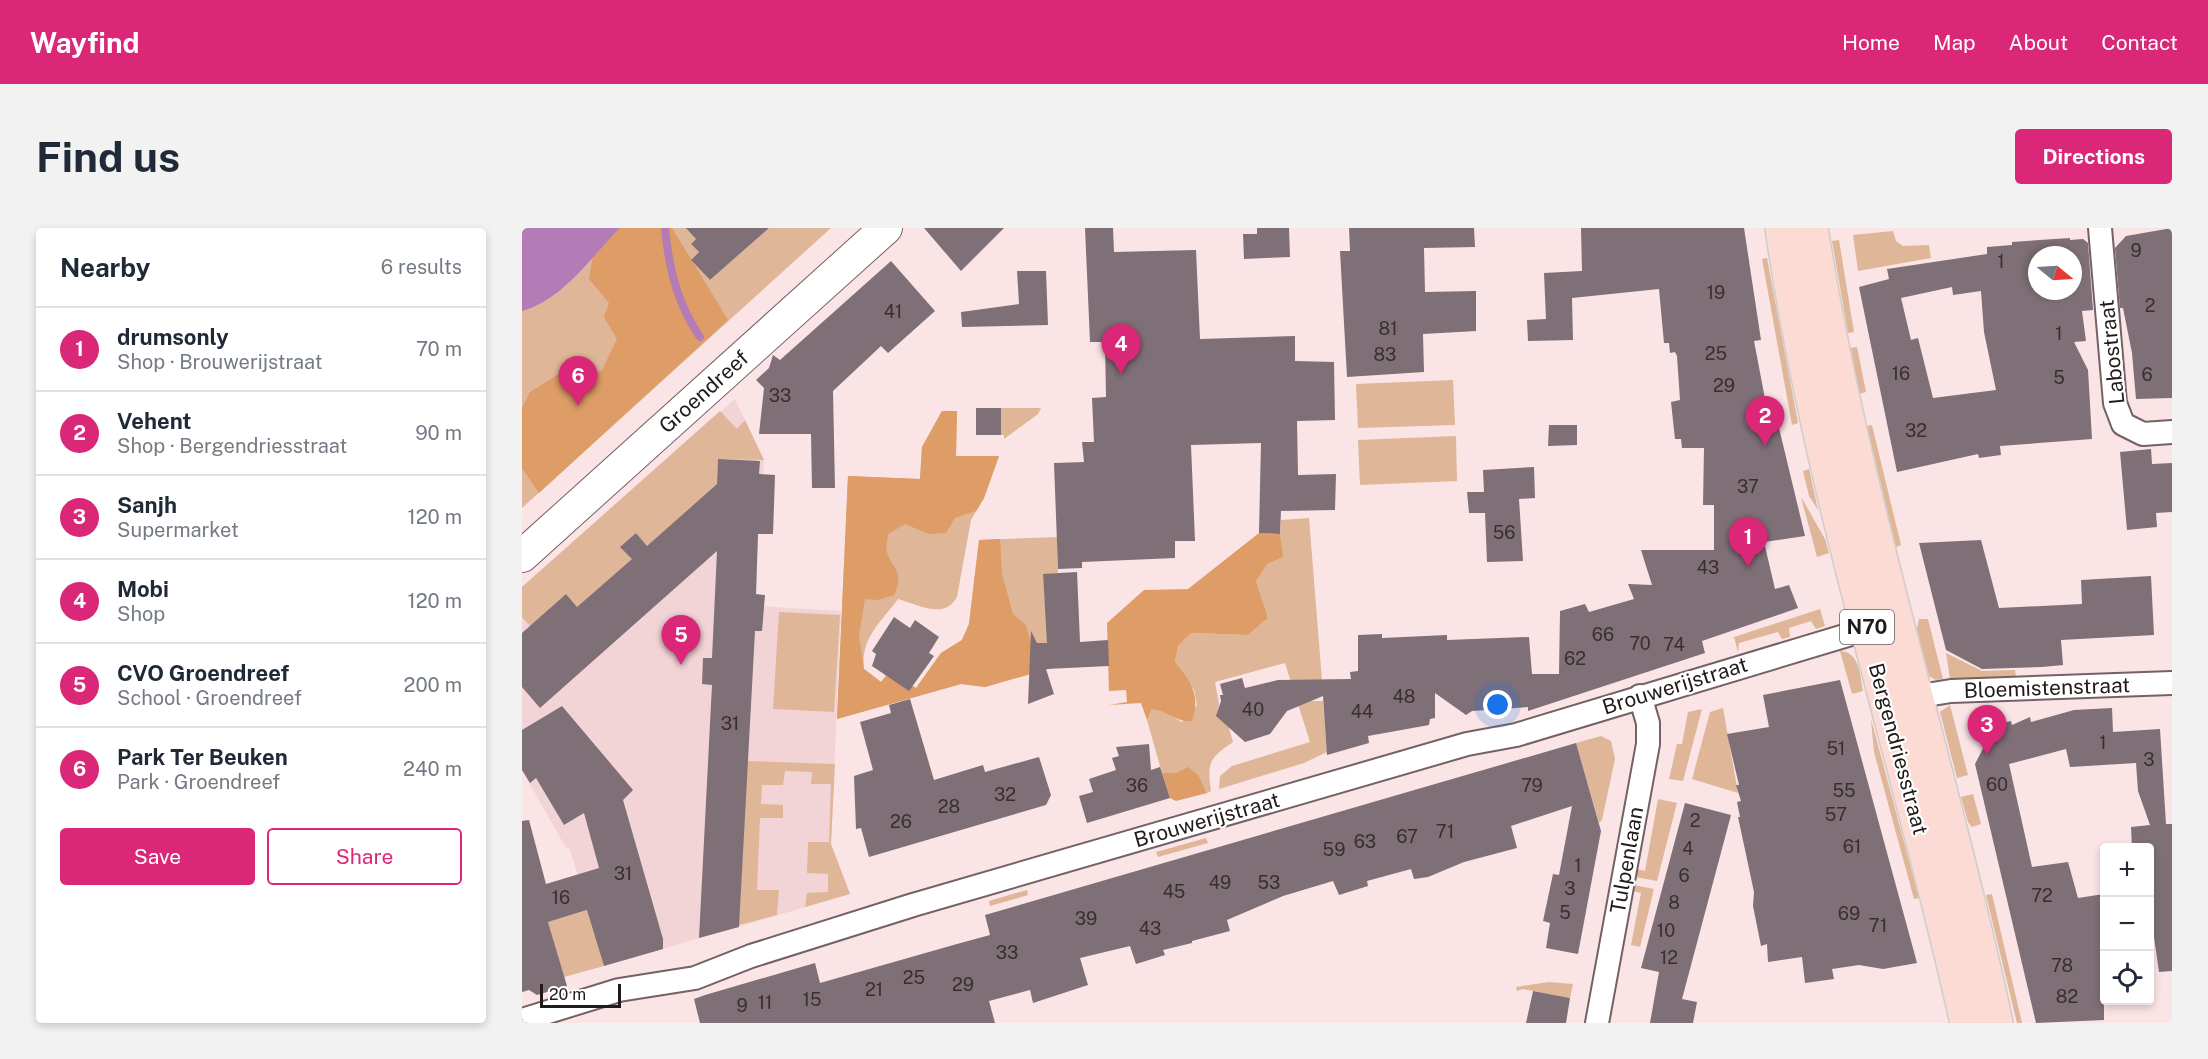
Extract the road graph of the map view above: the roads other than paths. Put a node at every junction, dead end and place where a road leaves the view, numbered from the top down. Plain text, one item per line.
1 (886, 228) edge
2 (1782, 228) edge
3 (1811, 228) edge
4 (2100, 228) edge
5 (2172, 432) edge
6 (522, 556) edge
7 (1881, 625) junction
8 (2172, 683) edge
9 (1640, 696) junction
10 (1900, 700) junction
11 (522, 1020) edge
12 (1597, 1023) edge
13 (1967, 1023) edge
14 (1996, 1023) edge

1 - 6 street, Groendreef
2 - 7 main road, Bergendriesstraat / N70
3 - 7 main road, Bergendriesstraat / N70
4 - 5 street, Labostraat
7 - 9 street, Brouwerijstraat
7 - 10 main road, Bergendriesstraat / N70
8 - 10 street, Bloemistenstraat
9 - 11 street, Brouwerijstraat
9 - 12 street, Tulpenlaan
10 - 13 main road, Bergendriesstraat / N70
10 - 14 main road, Bergendriesstraat / N70

